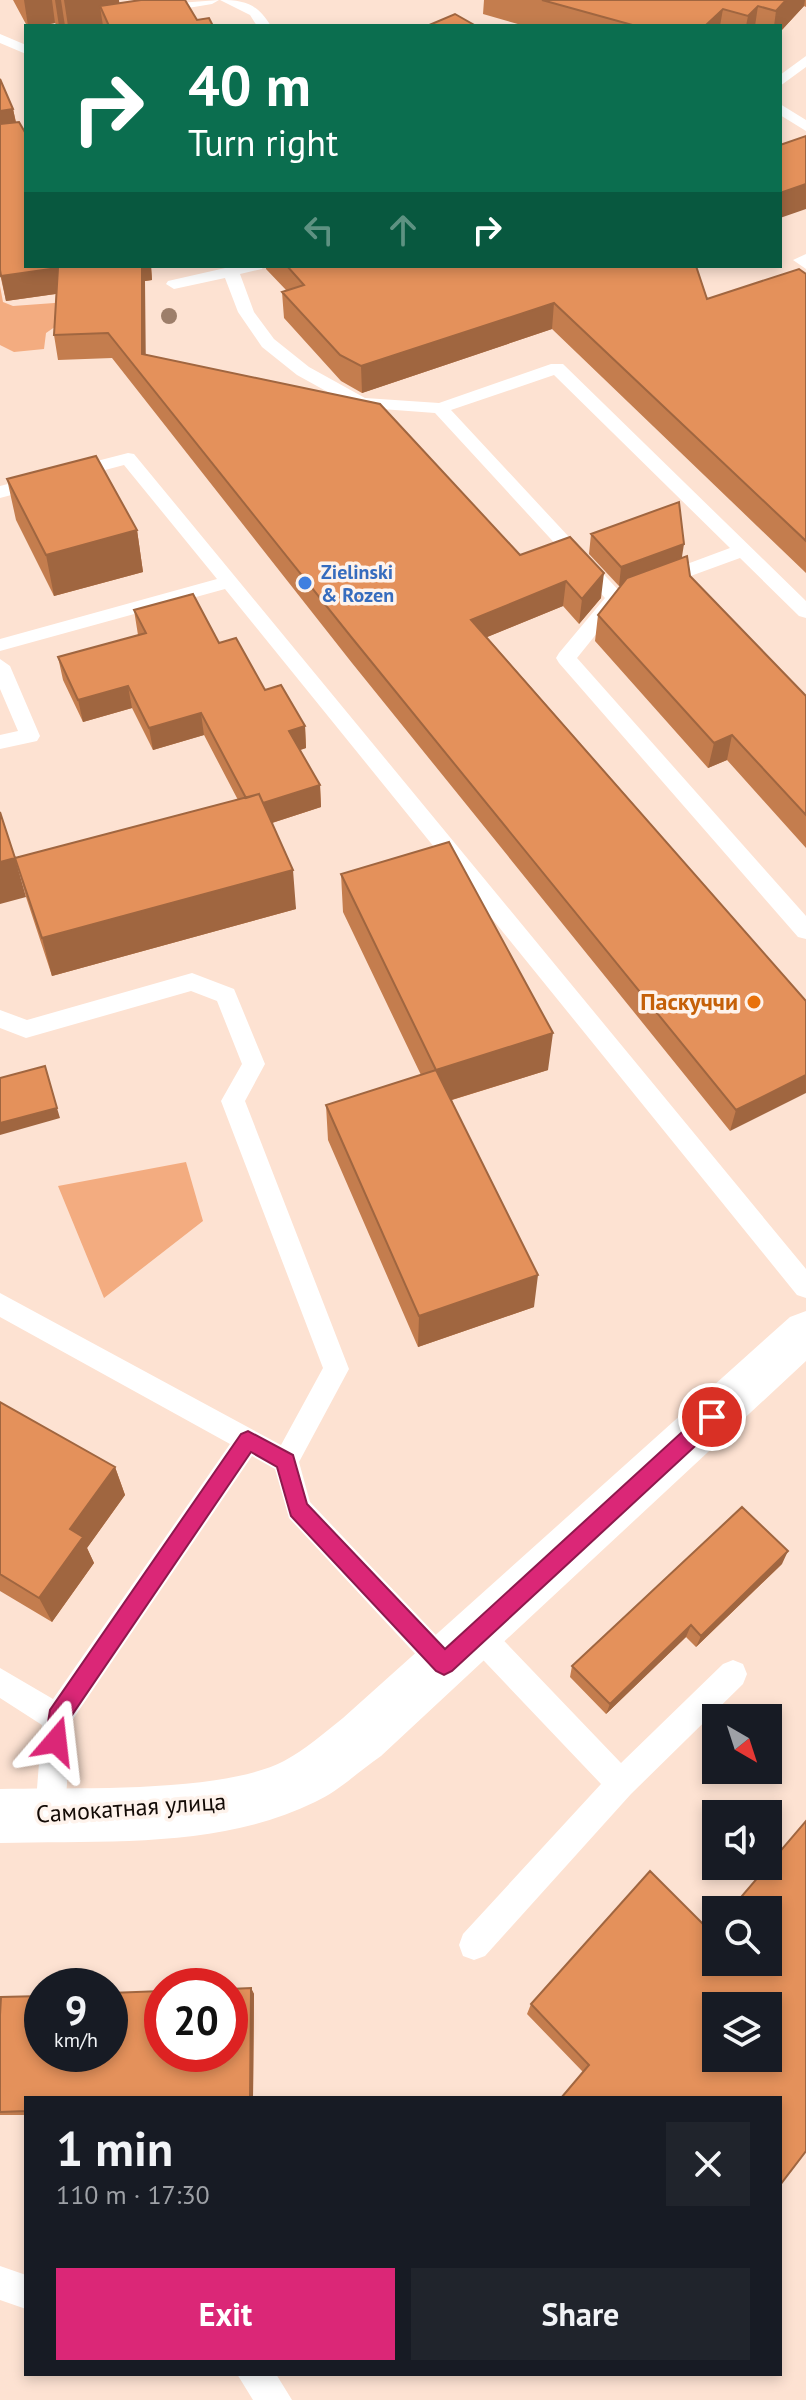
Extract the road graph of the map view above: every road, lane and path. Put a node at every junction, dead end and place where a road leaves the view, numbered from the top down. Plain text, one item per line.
1 (145, 0) edge
2 (212, 0) edge
3 (227, 0) edge
4 (263, 24) edge
5 (0, 38) edge
6 (24, 49) edge
7 (806, 60) edge
8 (782, 80) edge
9 (782, 109) edge
10 (806, 127) edge
11 (249, 268) edge
12 (231, 273) junction
13 (174, 284) dead end
14 (440, 408) junction
15 (0, 492) edge
16 (743, 550) junction
17 (229, 582) junction
18 (629, 592) junction
19 (806, 612) edge
20 (0, 645) edge
21 (0, 666) edge
22 (0, 742) edge
23 (806, 931) edge
24 (0, 1019) edge
25 (806, 1287) edge
26 (0, 1304) edge
27 (806, 1331) edge
28 (248, 1440) junction
29 (286, 1461) junction
30 (460, 1649) junction
31 (733, 1674) dead end
32 (0, 1682) edge
33 (57, 1718) junction
34 (621, 1784) junction
35 (50, 1814) junction
36 (0, 1816) edge
37 (474, 1945) dead end
38 (0, 2283) edge
39 (24, 2291) edge
40 (256, 2376) edge
41 (275, 2400) edge

1 - 2 lane
3 - 4 lane
5 - 6 lane
7 - 8 lane
9 - 10 lane
11 - 12 lane
12 - 13 lane
12 - 14 lane
14 - 16 lane
14 - 18 lane
15 - 17 lane
16 - 18 lane
16 - 19 lane
17 - 20 lane
17 - 25 lane
18 - 23 lane
21 - 22 lane
24 - 29 lane
26 - 28 lane
27 - 30 street, Самокатная улица
28 - 29 lane
28 - 33 lane
29 - 30 lane
30 - 34 lane
30 - 35 street, Самокатная улица
31 - 34 lane
32 - 33 lane
33 - 35 lane
34 - 37 lane
35 - 36 street, Самокатная улица
38 - 39 lane
40 - 41 lane

